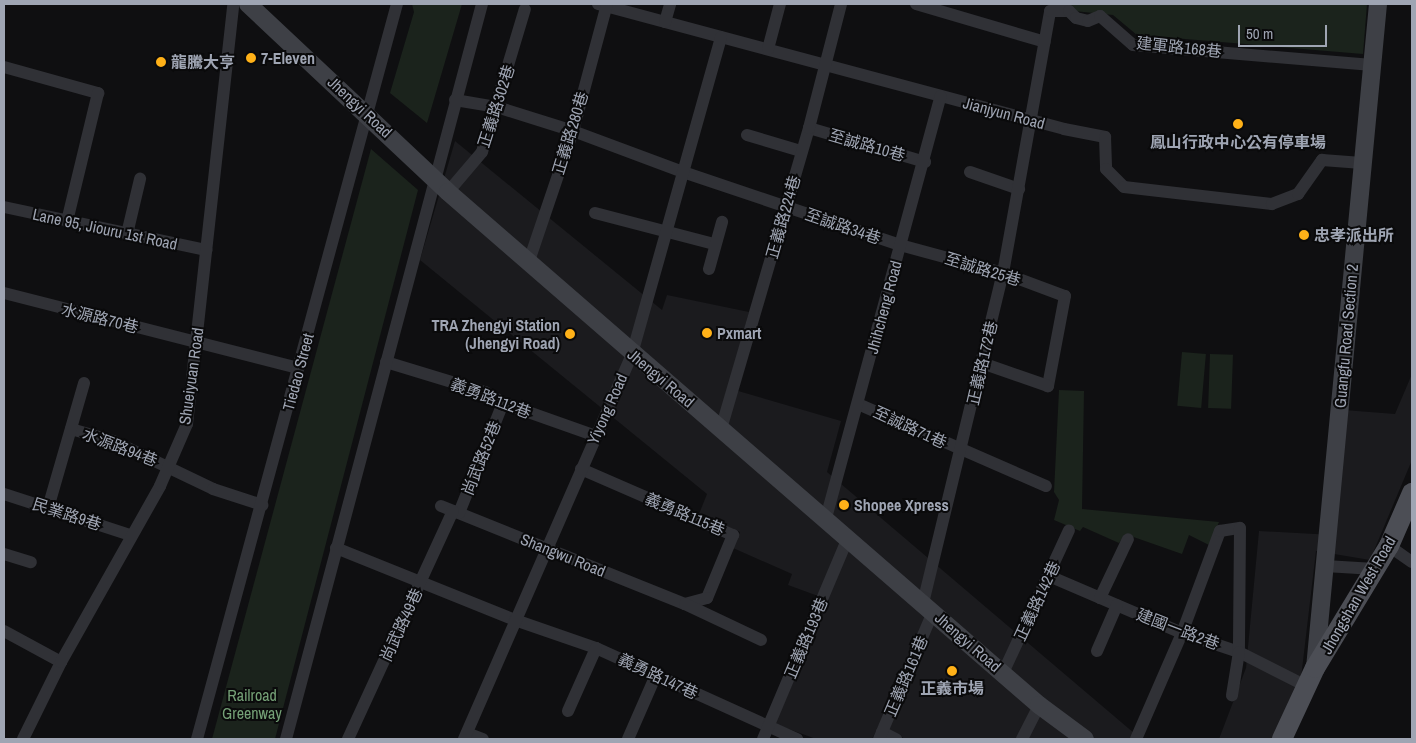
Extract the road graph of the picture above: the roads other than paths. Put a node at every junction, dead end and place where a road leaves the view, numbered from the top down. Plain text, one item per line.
1 (233, 4) edge
2 (248, 4) edge
3 (397, 4) edge
4 (482, 4) edge
5 (604, 4) edge
6 (670, 4) edge
7 (780, 4) edge
8 (840, 4) edge
9 (916, 4) edge
10 (1378, 4) edge
11 (525, 9) dead end
12 (665, 22) junction
13 (721, 37) junction
14 (1046, 42) junction
15 (768, 49) junction
16 (825, 65) junction
17 (1372, 65) junction
18 (4, 67) edge
19 (941, 96) junction
20 (455, 100) junction
21 (497, 107) junction
22 (368, 115) junction
23 (1032, 121) junction
24 (810, 128) junction
25 (573, 131) junction
26 (747, 135) dead end
27 (801, 151) junction
28 (925, 162) junction
29 (1362, 163) junction
30 (683, 172) junction
31 (970, 172) dead end
32 (140, 179) dead end
33 (435, 179) junction
34 (1019, 189) junction
35 (448, 192) junction
36 (786, 206) junction
37 (4, 207) edge
38 (595, 213) dead end
39 (67, 221) junction
40 (722, 222) dead end
41 (667, 232) junction
42 (127, 234) junction
43 (714, 244) junction
44 (900, 246) junction
45 (206, 250) junction
46 (529, 261) junction
47 (709, 269) dead end
48 (1003, 273) junction
49 (4, 293) edge
50 (197, 343) junction
51 (632, 354) junction
52 (386, 362) junction
53 (982, 363) junction
54 (298, 368) junction
55 (84, 383) dead end
56 (503, 403) junction
57 (858, 404) junction
58 (71, 428) junction
59 (721, 429) junction
60 (596, 436) junction
61 (962, 451) junction
62 (169, 466) junction
63 (581, 469) junction
64 (1046, 486) dead end
65 (1412, 493) edge
66 (4, 494) edge
67 (262, 505) junction
68 (48, 508) junction
69 (451, 510) junction
70 (826, 518) junction
71 (1070, 530) dead end
72 (130, 535) junction
73 (848, 538) junction
74 (1128, 539) dead end
75 (1389, 546) junction
76 (336, 548) junction
77 (546, 549) junction
78 (4, 554) edge
79 (31, 562) dead end
80 (1412, 562) edge
81 (1325, 566) junction
82 (1375, 569) junction
83 (1049, 576) junction
84 (421, 582) junction
85 (1100, 598) junction
86 (685, 604) junction
87 (1117, 605) junction
88 (928, 608) junction
89 (515, 620) junction
90 (4, 631) edge
91 (1182, 633) junction
92 (760, 640) dead end
93 (596, 648) junction
94 (1097, 651) dead end
95 (1238, 652) junction
96 (61, 662) junction
97 (1315, 668) junction
98 (1003, 673) junction
99 (656, 675) junction
100 (1306, 686) junction
101 (1232, 695) dead end
102 (1039, 705) junction
103 (568, 711) dead end
104 (765, 734) edge
105 (465, 736) edge
106 (881, 736) edge
107 (23, 739) edge
108 (197, 739) edge
109 (286, 739) edge
110 (348, 739) edge
111 (484, 739) edge
112 (628, 739) edge
113 (797, 739) edge
114 (896, 739) edge
115 (1022, 739) edge
116 (1085, 739) edge
117 (1136, 739) edge
118 (1282, 739) edge

1 - 45 street, Shueiyuan Road
2 - 22 street, Jhengyi Road
3 - 22 street, Tiedao Street
4 - 20 street
5 - 12 street, Jianjyun Road
5 - 25 street, 正義路280巷
6 - 12 street
7 - 15 street
8 - 16 street, 正義路224巷
9 - 14 street
10 - 17 street, Guangfu Road Section 2
11 - 21 street, 正義路302巷
12 - 13 street, Jianjyun Road
13 - 15 street, Jianjyun Road
13 - 30 street, Yiyong Road
14 - 17 street, 建軍路168巷
14 - 23 street, 建軍路168巷
15 - 16 street, Jianjyun Road
16 - 19 street, Jianjyun Road
16 - 24 street, 正義路224巷
17 - 29 street, Guangfu Road Section 2
18 - 39 street
19 - 23 street, Jianjyun Road
19 - 28 street, Jhihcheng Road
20 - 21 street, 至誠路34巷
20 - 33 street
21 - 25 street, 至誠路34巷
21 - 35 street, 正義路302巷
22 - 33 street, Jhengyi Road
22 - 54 street, Tiedao Street
23 - 29 street, Jianjyun Road
23 - 34 street, 正義路172巷
24 - 27 street, 正義路224巷
24 - 28 street, 至誠路10巷
25 - 30 street, 至誠路34巷
25 - 46 street, 正義路280巷
26 - 27 street
27 - 36 street, 正義路224巷
28 - 44 street, Jhihcheng Road
29 - 81 street, Guangfu Road Section 2
30 - 36 street, 至誠路34巷
30 - 41 street, Yiyong Road
31 - 34 street
32 - 42 street
33 - 35 street, Jhengyi Road
33 - 52 street
34 - 48 street, 正義路172巷
35 - 46 street, Jhengyi Road
36 - 44 street, 至誠路34巷
36 - 59 street, 正義路224巷
37 - 39 street, Lane 95, Jiouru 1st Road
38 - 41 street
39 - 42 street, Lane 95, Jiouru 1st Road
40 - 43 street
41 - 43 street
41 - 51 street, Yiyong Road
42 - 45 street, Lane 95, Jiouru 1st Road
43 - 47 street
44 - 48 street, 至誠路25巷
44 - 57 street, Jhihcheng Road
45 - 50 street, Shueiyuan Road
46 - 51 street, Jhengyi Road
48 - 53 street, 正義路172巷
48 - 53 street, 至誠路25巷
49 - 50 street, 水源路70巷
50 - 54 street, 水源路70巷
50 - 62 street, Shueiyuan Road
51 - 59 street, Jhengyi Road
51 - 60 street, Yiyong Road
52 - 56 street, 義勇路112巷
52 - 76 street
53 - 61 street, 正義路172巷
54 - 67 street, Tiedao Street
55 - 58 street
56 - 60 street, 義勇路112巷
56 - 69 street, 尚武路52巷
57 - 61 street, 至誠路71巷
57 - 70 street, Jhihcheng Road
58 - 62 street, 水源路94巷
58 - 68 street
59 - 70 street, Jhengyi Road
60 - 63 street, Yiyong Road
61 - 64 street, 至誠路71巷
61 - 88 street, 正義路172巷
62 - 67 street, 水源路94巷
62 - 72 street, Shueiyuan Road
63 - 77 street, Yiyong Road
63 - 86 street, 義勇路115巷
65 - 75 main road, Jhongshan West Road
66 - 68 street, 民業路9巷
67 - 108 street, Tiedao Street
68 - 72 street, 民業路9巷
69 - 77 street, Shangwu Road
69 - 84 street, 尚武路49巷
70 - 73 street, Jhengyi Road
71 - 83 street, 正義路142巷
72 - 96 street, Shueiyuan Road
73 - 88 street, Jhengyi Road
73 - 104 street, 正義路193巷
74 - 85 street
75 - 80 street
75 - 82 main road, Jhongshan West Road
76 - 84 street, 義勇路147巷
76 - 109 street
77 - 86 street, Shangwu Road
77 - 89 street, Yiyong Road
78 - 79 street
81 - 82 street
81 - 97 street, Guangfu Road Section 2
82 - 97 main road, Jhongshan West Road
83 - 85 street, 建國一路2巷
83 - 98 street, 正義路142巷
84 - 89 street, 義勇路147巷
84 - 110 street, 尚武路49巷
85 - 87 street, 建國一路2巷
86 - 92 street, Shangwu Road
87 - 91 street, 建國一路2巷
87 - 94 street
88 - 98 street, Jhengyi Road
88 - 106 street, 正義路161巷
89 - 93 street, 義勇路147巷
89 - 105 street, Yiyong Road
90 - 96 street
91 - 95 street, 建國一路2巷
91 - 95 street
91 - 117 street
93 - 99 street, 義勇路147巷
93 - 103 street
95 - 100 street, 建國一路2巷
95 - 101 street
96 - 107 street, Shueiyuan Road
97 - 100 main road, Jhongshan West Road
98 - 102 street, Jhengyi Road
99 - 104 street, 義勇路147巷
99 - 112 street
100 - 118 main road, Jhongshan West Road
102 - 115 street
102 - 116 street, Jhengyi Road
104 - 113 street, 義勇路147巷
105 - 111 street
106 - 114 street

